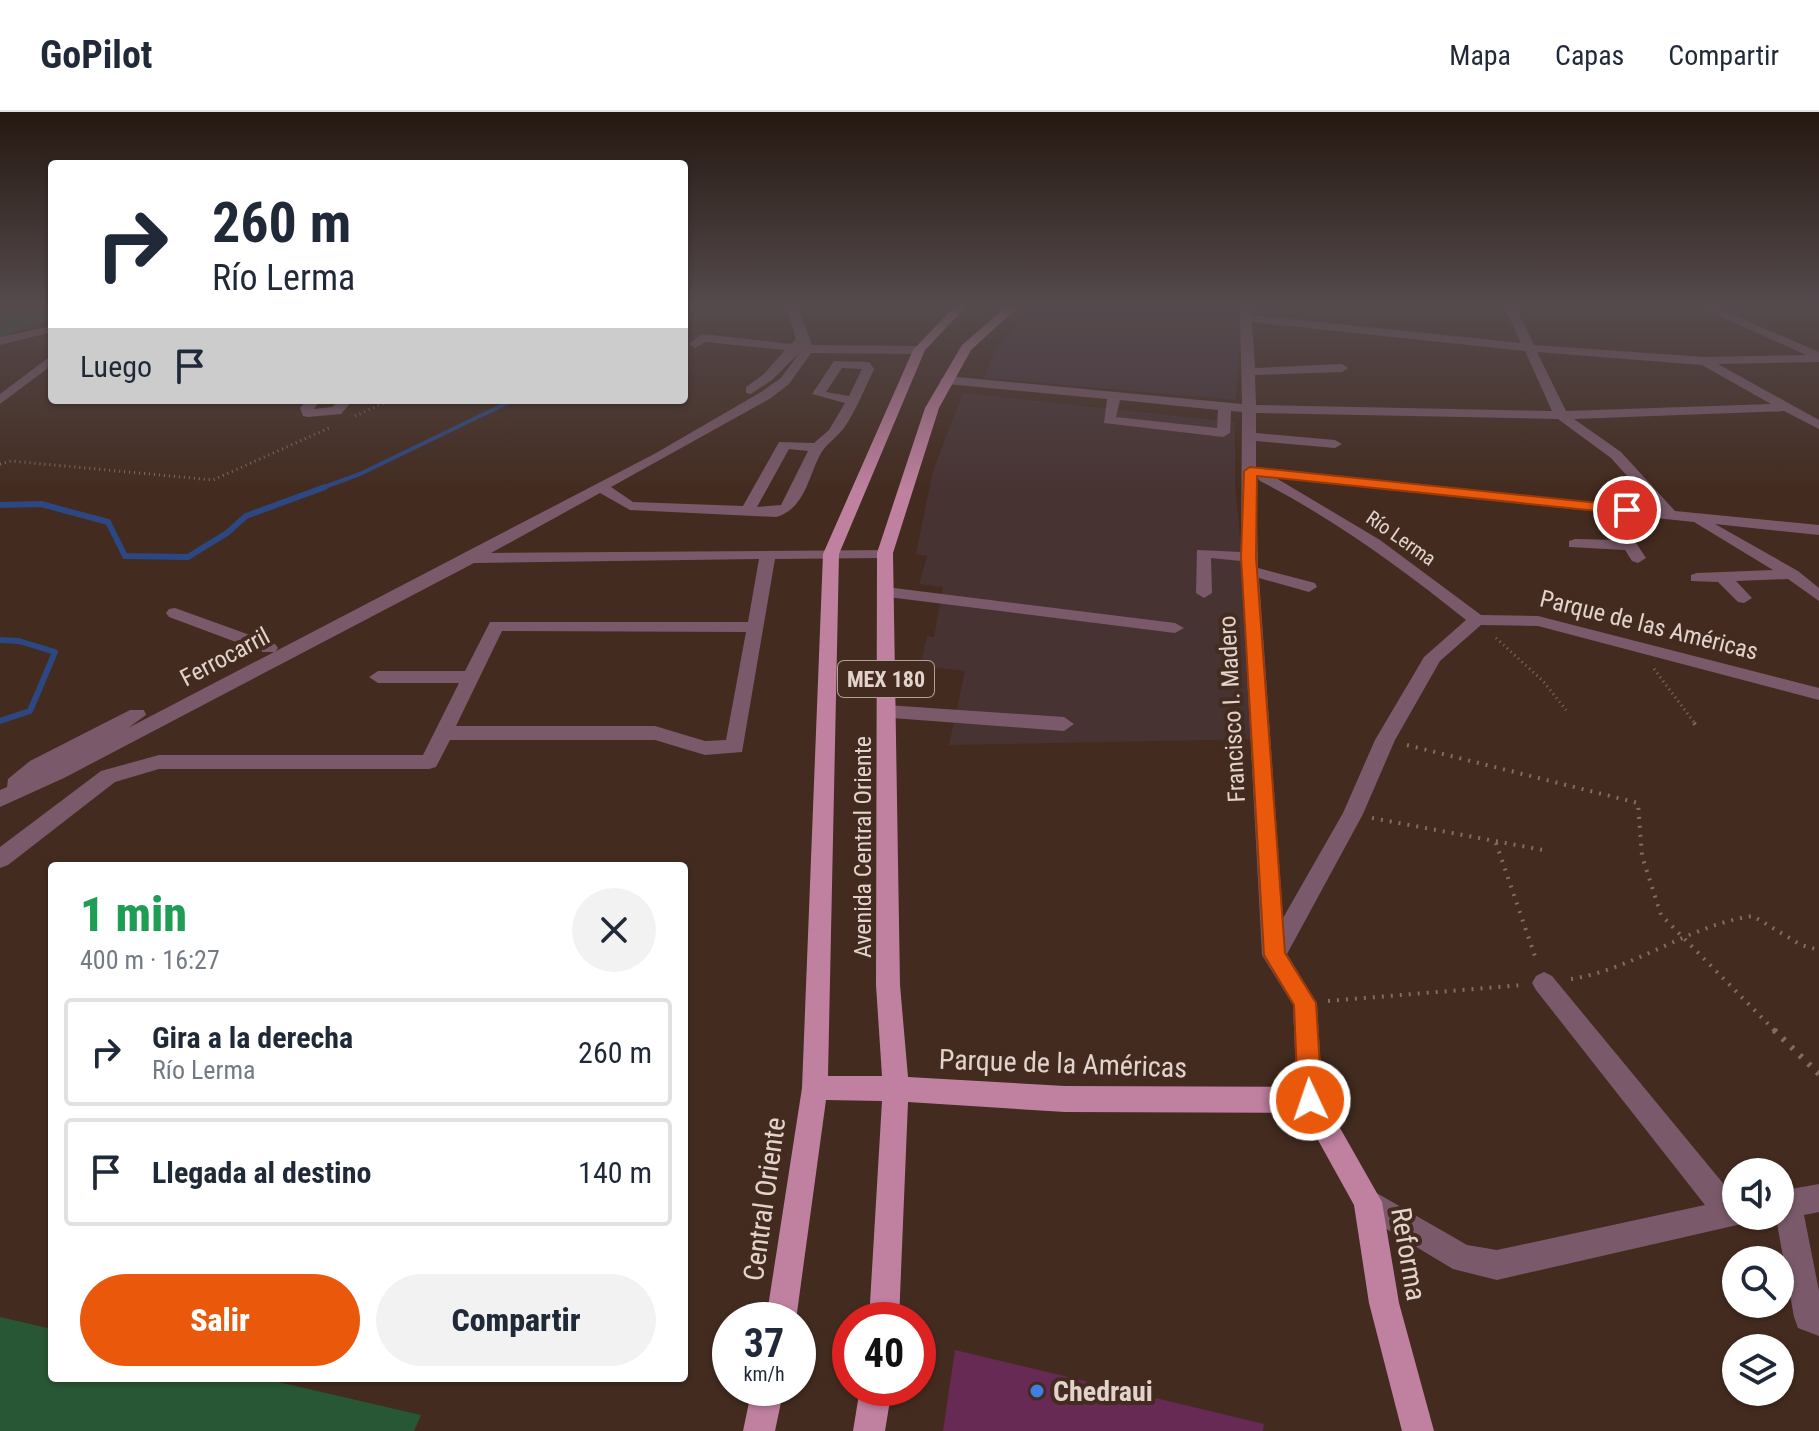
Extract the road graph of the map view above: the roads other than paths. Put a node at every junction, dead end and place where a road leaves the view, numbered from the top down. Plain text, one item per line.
1 (35, 369) edge
2 (41, 369) edge
3 (777, 369) edge
4 (791, 369) edge
5 (911, 369) edge
6 (953, 369) edge
7 (1249, 369) edge
8 (1329, 369) edge
9 (1540, 369) edge
10 (1718, 369) edge
11 (1249, 372) junction
12 (946, 380) junction
13 (0, 385) edge
14 (1114, 396) junction
15 (0, 400) edge
16 (851, 400) dead end
17 (310, 404) edge
18 (343, 404) edge
19 (1225, 406) junction
20 (1789, 407) junction
21 (1249, 409) junction
22 (1561, 415) junction
23 (1819, 425) edge
24 (1249, 436) junction
25 (1335, 444) dead end
26 (817, 447) junction
27 (1250, 471) junction
28 (601, 487) junction
29 (1605, 507) junction
30 (748, 510) junction
31 (1671, 515) junction
32 (1693, 517) junction
33 (1819, 530) edge
34 (1575, 544) dead end
35 (885, 553) junction
36 (453, 554) junction
37 (831, 554) junction
38 (768, 555) junction
39 (471, 558) junction
40 (1249, 564) junction
41 (1792, 574) junction
42 (1722, 577) junction
43 (1697, 578) dead end
44 (1309, 587) dead end
45 (886, 592) junction
46 (1204, 593) dead end
47 (1819, 596) edge
48 (1744, 598) dead end
49 (175, 613) dead end
50 (1477, 620) junction
51 (755, 627) junction
52 (1175, 628) dead end
53 (269, 648) junction
54 (378, 677) dead end
55 (471, 677) junction
56 (1819, 694) edge
57 (886, 712) junction
58 (1064, 724) dead end
59 (444, 733) junction
60 (0, 797) edge
61 (0, 859) edge
62 (1274, 955) junction
63 (1544, 983) road end
64 (815, 1088) junction
65 (896, 1089) junction
66 (1310, 1100) junction
67 (1819, 1198) edge
68 (1722, 1201) edge
69 (1368, 1202) junction
70 (1794, 1202) edge
71 (1722, 1216) edge
72 (1790, 1230) edge
73 (784, 1302) edge
74 (885, 1302) edge
75 (1819, 1321) edge
76 (764, 1406) edge
77 (873, 1406) edge
78 (759, 1431) edge
79 (869, 1431) edge
80 (1418, 1431) edge

1 - 13 street
2 - 15 street
3 - 36 street, Ferrocarril
4 - 28 street, Ferrocarril
5 - 37 main road, Avenida Central Oriente / MEX 180
6 - 12 main road, Avenida Central Oriente / MEX 180
7 - 11 street, Francisco I. Madero
8 - 11 street
9 - 22 street
10 - 20 street
11 - 21 street, Francisco I. Madero
12 - 14 street
12 - 35 main road, Avenida Central Oriente / MEX 180
14 - 19 street
14 - 19 street
16 - 26 street
17 - 18 street
19 - 21 street
20 - 22 street
20 - 23 street
21 - 22 street
21 - 24 street, Francisco I. Madero
22 - 31 street
24 - 25 street
24 - 27 street, Francisco I. Madero
26 - 30 street
26 - 30 street
27 - 29 street, Río Lerma
27 - 40 street, Francisco I. Madero
27 - 50 street, Río Lerma
28 - 30 street
28 - 39 street, Ferrocarril
29 - 31 street, Río Lerma
29 - 34 street
31 - 32 street, Río Lerma
32 - 33 street, Río Lerma
32 - 41 street
35 - 37 street, Ferrocarril
35 - 45 main road, Avenida Central Oriente / MEX 180
36 - 39 street, Ferrocarril
36 - 53 street, Ferrocarril
37 - 38 street, Ferrocarril
37 - 64 main road, Avenida Central Oriente / MEX 180
38 - 39 street, Ferrocarril
38 - 51 street
39 - 60 street, Ferrocarril
40 - 44 street
40 - 46 street
40 - 62 street, Francisco I. Madero
41 - 42 street
41 - 47 street
42 - 43 street
42 - 48 street
45 - 52 street
45 - 57 main road, Avenida Central Oriente / MEX 180
49 - 53 street
50 - 56 street, Parque de las Américas
50 - 62 street
51 - 55 street
51 - 59 street
53 - 60 street, Ferrocarril
54 - 55 street
55 - 59 street
57 - 58 street
57 - 65 main road, Avenida Central Oriente / MEX 180
59 - 61 street
62 - 66 street, Francisco I. Madero
63 - 68 street
64 - 65 main road, Parque de la Américas
64 - 73 main road, Central Oriente / MEX 180
65 - 66 main road, Parque de la Américas
65 - 74 main road, MEX 180
66 - 69 main road, Reforma
67 - 70 street
69 - 71 street
69 - 80 main road, Reforma
72 - 75 street
76 - 78 main road
77 - 79 main road

